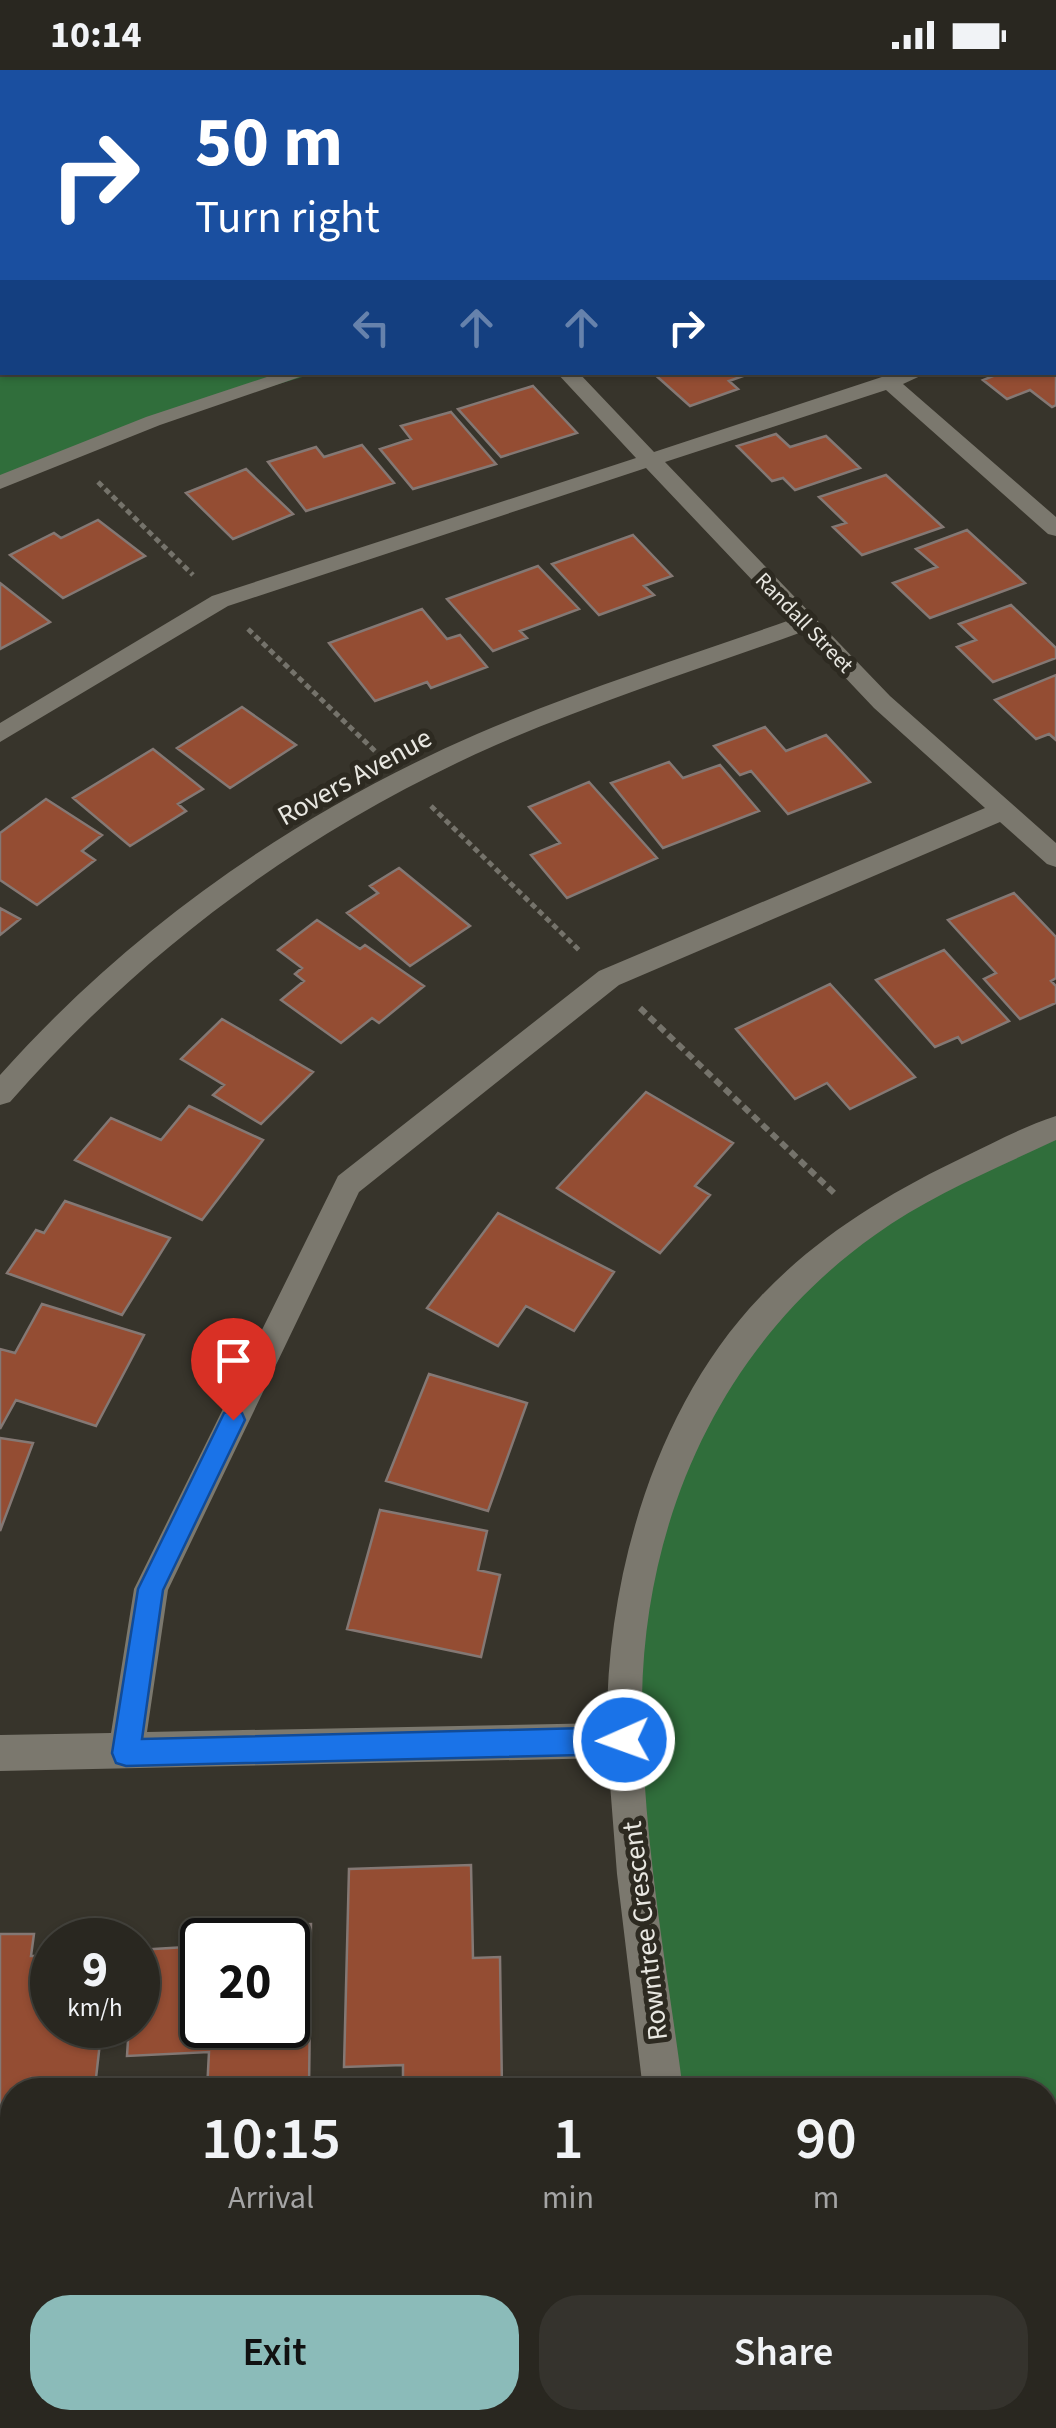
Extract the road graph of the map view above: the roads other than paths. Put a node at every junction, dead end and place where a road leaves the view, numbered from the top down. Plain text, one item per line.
1 (295, 375) edge
2 (569, 375) edge
3 (911, 375) edge
4 (889, 382) junction
5 (651, 460) junction
6 (0, 483) edge
7 (1056, 530) edge
8 (806, 623) junction
9 (0, 734) edge
10 (1000, 812) junction
11 (1056, 858) edge
12 (0, 1094) edge
13 (1056, 1127) edge
14 (624, 1740) junction
15 (0, 1753) edge
16 (126, 1753) junction
17 (662, 2078) edge

1 - 6 street
2 - 5 street, Randall Street
3 - 4 street
4 - 5 street
4 - 7 street
5 - 8 street, Randall Street
5 - 9 street
8 - 10 street, Randall Street
8 - 12 street, Rovers Avenue
10 - 11 street, Randall Street
10 - 16 street
13 - 14 street, Rowntree Crescent
14 - 16 street
14 - 17 street, Rowntree Crescent
15 - 16 street

